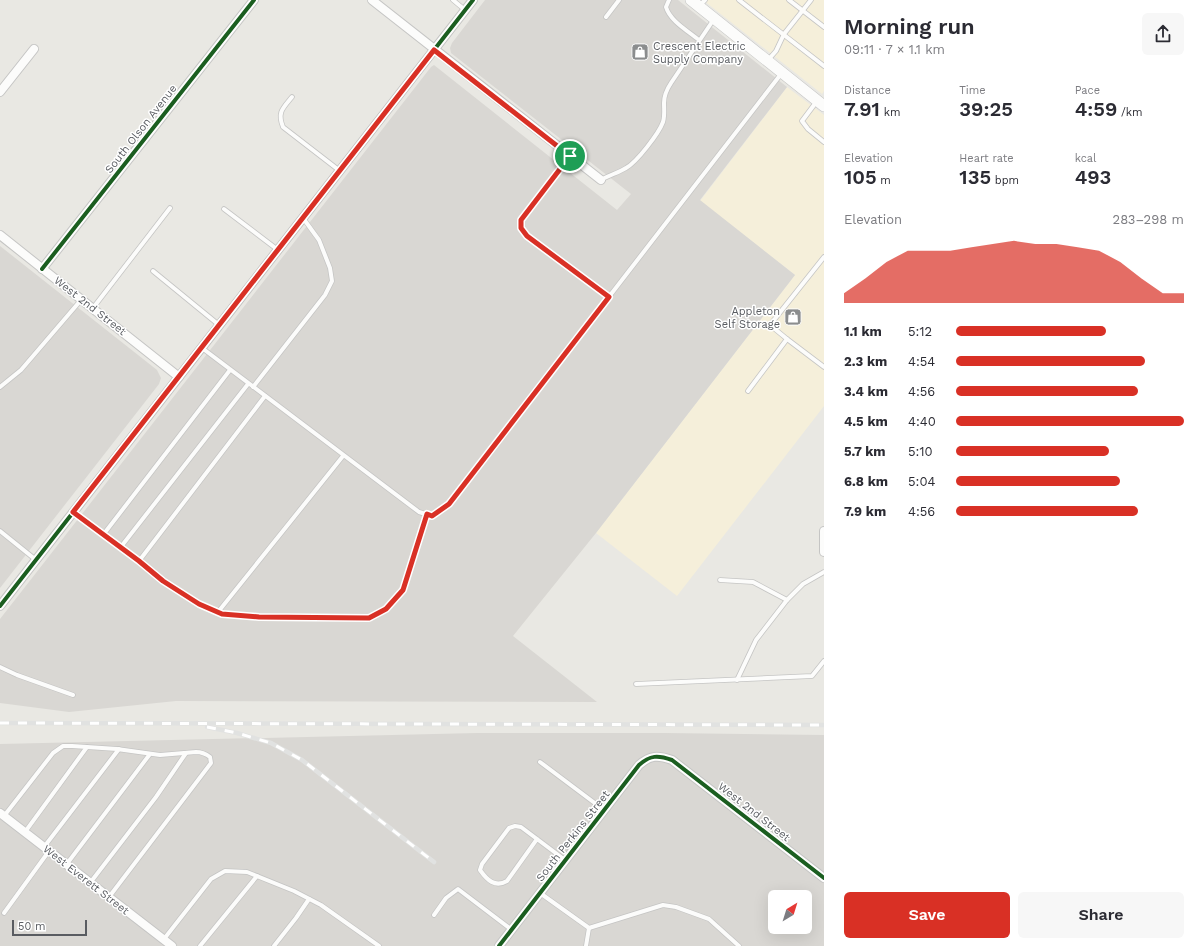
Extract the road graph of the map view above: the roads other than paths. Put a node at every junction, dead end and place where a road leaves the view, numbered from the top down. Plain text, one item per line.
1 (254, 0) edge
2 (372, 0) edge
3 (453, 0) edge
4 (473, 0) edge
5 (619, 0) edge
6 (670, 0) edge
7 (739, 0) edge
8 (789, 0) edge
9 (811, 0) edge
10 (698, 2) edge
11 (465, 10) junction
12 (802, 10) junction
13 (606, 17) dead end
14 (714, 19) junction
15 (824, 27) edge
16 (784, 34) junction
17 (699, 40) junction
18 (34, 50) dead end
19 (434, 50) junction
20 (768, 61) junction
21 (824, 66) edge
22 (782, 73) junction
23 (0, 92) edge
24 (292, 97) dead end
25 (820, 103) edge
26 (824, 142) edge
27 (570, 156) junction
28 (340, 171) junction
29 (601, 180) joint
30 (170, 208) dead end
31 (224, 209) dead end
32 (303, 218) junction
33 (0, 235) edge
34 (278, 250) junction
35 (824, 257) edge
36 (42, 269) junction
37 (152, 272) dead end
38 (609, 297) junction
39 (81, 300) junction
40 (93, 309) junction
41 (219, 325) junction
42 (787, 339) junction
43 (202, 348) junction
44 (824, 367) edge
45 (230, 370) junction
46 (179, 377) junction
47 (248, 384) junction
48 (0, 387) edge
49 (253, 387) junction
50 (748, 391) dead end
51 (265, 396) junction
52 (343, 456) junction
53 (73, 512) junction
54 (427, 514) junction
55 (824, 530) edge
56 (0, 531) edge
57 (103, 534) junction
58 (120, 548) junction
59 (824, 552) edge
60 (36, 560) junction
61 (139, 561) junction
62 (824, 572) edge
63 (720, 580) dead end
64 (788, 600) junction
65 (0, 606) edge
66 (218, 612) junction
67 (824, 661) edge
68 (0, 667) edge
69 (737, 680) junction
70 (636, 684) dead end
71 (73, 695) dead end
72 (87, 747) junction
73 (119, 749) junction
74 (186, 753) junction
75 (150, 754) junction
76 (672, 760) joint
77 (540, 762) dead end
78 (604, 810) junction
79 (2, 815) edge
80 (25, 832) junction
81 (538, 839) junction
82 (46, 849) junction
83 (565, 860) junction
84 (66, 864) junction
85 (257, 876) junction
86 (824, 878) edge
87 (90, 883) junction
88 (540, 893) junction
89 (108, 897) junction
90 (309, 898) junction
91 (4, 913) dead end
92 (434, 915) dead end
93 (590, 928) junction
94 (512, 930) junction
95 (163, 940) junction
96 (172, 946) edge
97 (200, 946) edge
98 (274, 946) edge
99 (379, 946) edge
100 (499, 946) edge
101 (586, 946) edge
102 (739, 946) edge

1 - 36 street, South Olson Avenue
2 - 19 street
3 - 11 lane
4 - 11 street
5 - 13 lane
6 - 17 lane
7 - 16 lane
8 - 12 lane
9 - 12 lane
10 - 14 street
11 - 19 street
12 - 15 lane
12 - 16 lane
14 - 17 lane
14 - 20 street
16 - 20 lane
16 - 21 lane
17 - 29 lane
18 - 23 street
19 - 27 street
19 - 28 street
20 - 22 street
22 - 25 street
22 - 38 lane
24 - 28 lane
25 - 26 lane
27 - 29 street
27 - 38 lane
28 - 32 street
30 - 40 lane
31 - 34 lane
32 - 34 street
32 - 49 lane
33 - 36 street, West 2nd Street
34 - 41 street
35 - 42 lane
36 - 39 street, West 2nd Street
37 - 41 lane
38 - 54 lane
39 - 40 street, West 2nd Street
39 - 48 lane
40 - 46 street, West 2nd Street
41 - 43 street
42 - 44 lane
42 - 50 lane
43 - 45 lane
43 - 46 street
45 - 47 lane
45 - 57 lane
46 - 53 street
47 - 49 lane
47 - 58 lane
49 - 51 lane
51 - 52 lane
51 - 61 lane
52 - 54 lane
52 - 66 lane
53 - 57 lane
53 - 60 street
54 - 66 lane
55 - 59 street
56 - 60 lane
57 - 58 lane
58 - 61 lane
60 - 65 street
61 - 66 lane
62 - 64 lane
63 - 64 lane
64 - 69 lane
67 - 69 lane
68 - 71 lane
69 - 70 lane
72 - 73 lane
72 - 79 lane
72 - 80 lane
73 - 75 lane
73 - 82 lane
74 - 75 lane
74 - 87 lane
74 - 89 lane
75 - 84 lane
76 - 78 street, South Perkins Street
76 - 86 street, West 2nd Street
77 - 78 lane
78 - 83 street, South Perkins Street
79 - 80 street, West Everett Street
80 - 82 street, West Everett Street
81 - 81 lane
81 - 83 lane
82 - 84 street, West Everett Street
82 - 91 lane
83 - 88 street, South Perkins Street
84 - 87 street, West Everett Street
85 - 90 lane
85 - 95 lane
85 - 97 lane
87 - 89 street, West Everett Street
88 - 93 lane
88 - 94 street, South Perkins Street
89 - 95 street, West Everett Street
90 - 98 lane
90 - 99 lane
92 - 94 lane
93 - 101 lane
93 - 102 lane
94 - 100 street, South Perkins Street
95 - 96 street, West Everett Street

